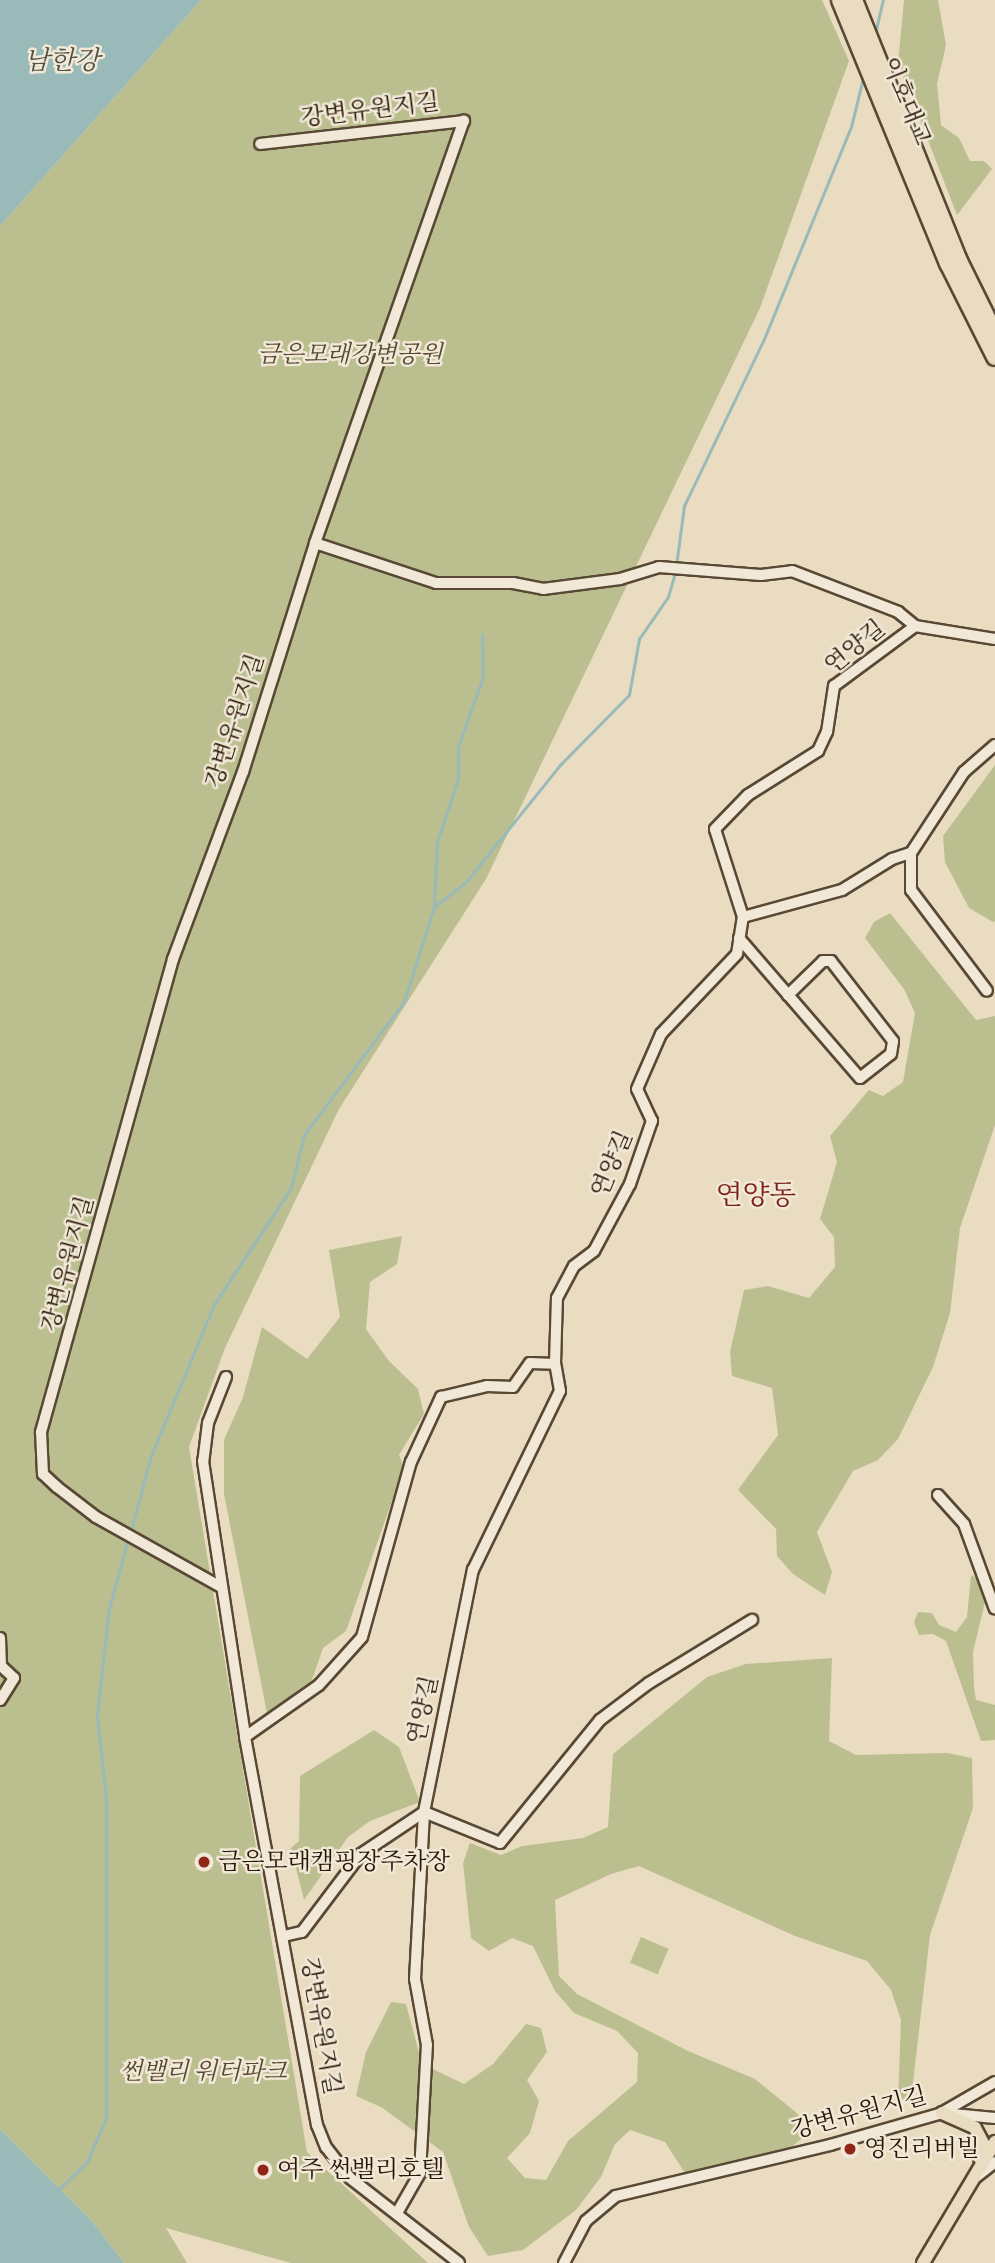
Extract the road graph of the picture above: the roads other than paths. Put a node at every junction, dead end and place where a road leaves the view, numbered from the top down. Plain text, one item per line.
1 (840, 0) edge
2 (854, 0) edge
3 (260, 144) dead end
4 (935, 218) junction
5 (995, 334) edge
6 (995, 357) edge
7 (315, 543) junction
8 (915, 626) junction
9 (995, 639) edge
10 (995, 745) edge
11 (911, 853) junction
12 (743, 917) junction
13 (739, 938) junction
14 (987, 991) dead end
15 (788, 995) junction
16 (555, 1364) junction
17 (226, 1377) dead end
18 (938, 1495) dead end
19 (221, 1587) junction
20 (995, 1609) edge
21 (752, 1620) dead end
22 (0, 1638) edge
23 (0, 1665) edge
24 (0, 1700) edge
25 (245, 1737) junction
26 (424, 1812) junction
27 (284, 1936) junction
28 (995, 2082) edge
29 (942, 2113) junction
30 (995, 2118) edge
31 (995, 2142) edge
32 (995, 2162) edge
33 (973, 2179) junction
34 (397, 2213) junction
35 (459, 2263) edge
36 (564, 2263) edge
37 (923, 2263) edge

1 - 4 highway, 이호대교
2 - 4 highway, 이호대교
3 - 7 street, 강변유원지길
4 - 5 highway
4 - 6 highway
7 - 8 street
7 - 19 street, 강변유원지길
8 - 9 street, 연양길
8 - 12 street, 연양길
10 - 11 street
11 - 12 street
11 - 14 street
12 - 13 street, 연양길
13 - 15 street
13 - 16 street, 연양길
15 - 15 street
16 - 25 street
16 - 26 street, 연양길
17 - 19 street, 강변유원지길
18 - 20 street
19 - 25 street, 강변유원지길
21 - 26 street
22 - 23 street
23 - 24 street
25 - 27 street, 강변유원지길
26 - 27 street
26 - 34 street, 연양길
27 - 34 street, 강변유원지길
28 - 29 street
29 - 30 street, 강변유원지길
29 - 33 main road
29 - 36 street, 강변유원지길
31 - 33 main road
32 - 33 street
33 - 37 main road
34 - 35 street, 강변유원지길

